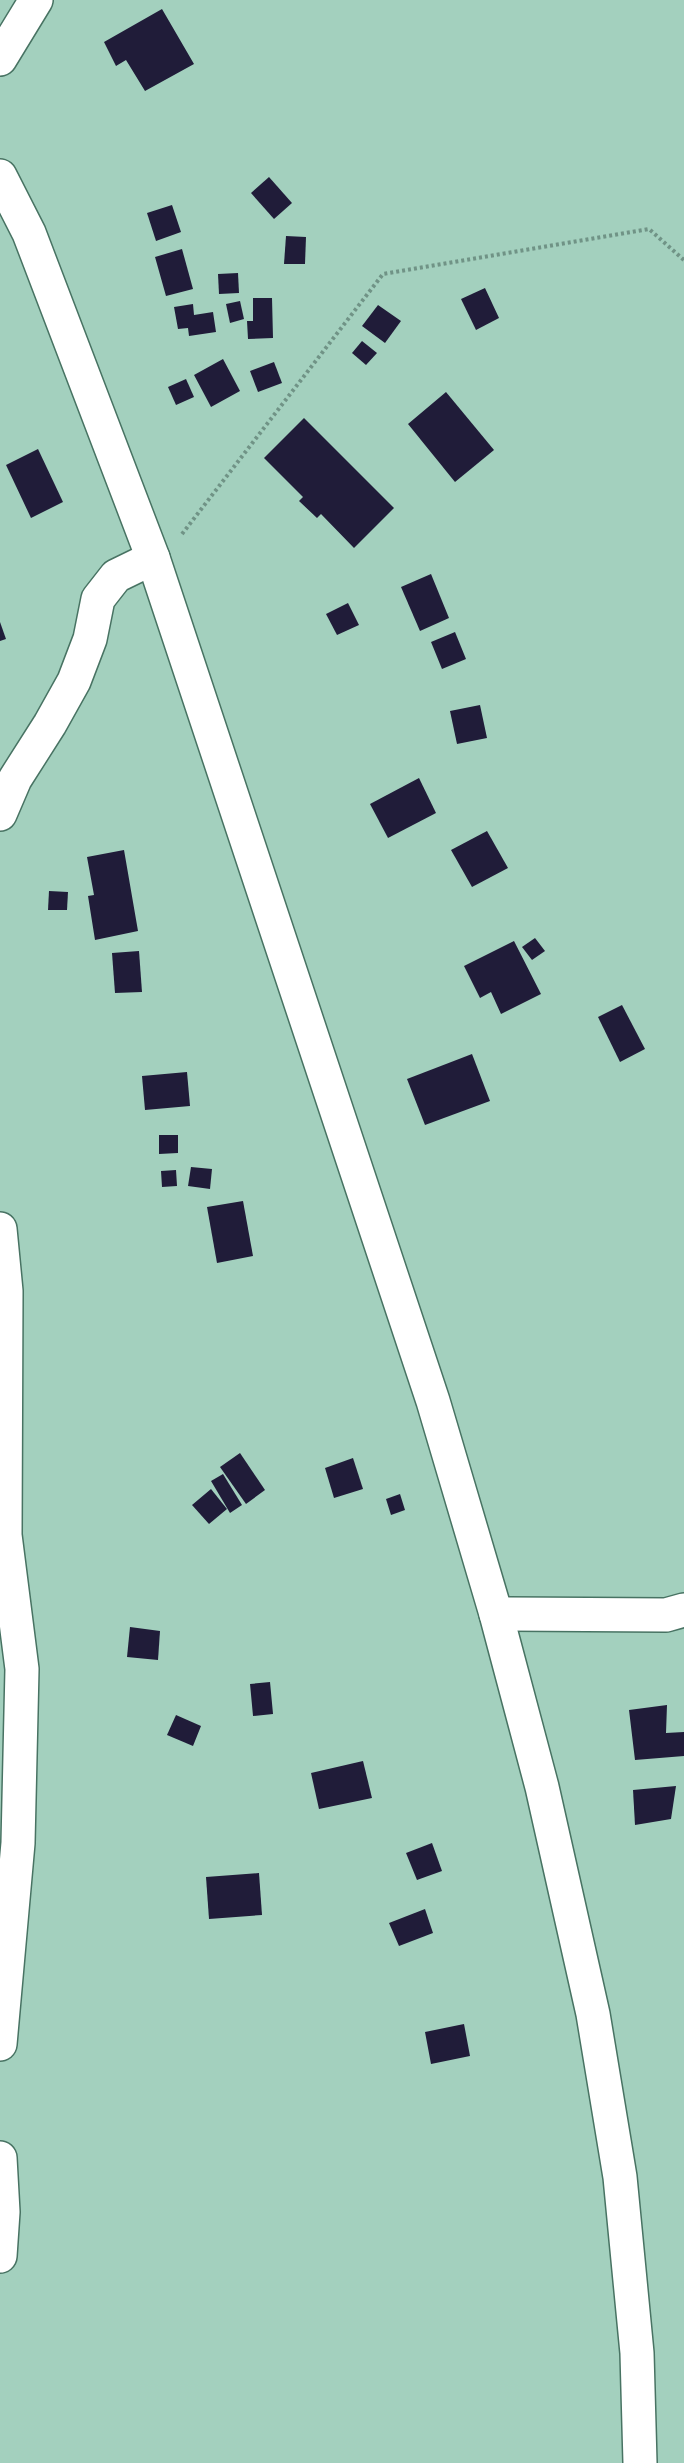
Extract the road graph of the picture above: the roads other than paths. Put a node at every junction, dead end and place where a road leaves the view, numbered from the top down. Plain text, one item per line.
1 (36, 0) edge
2 (0, 59) edge
3 (0, 176) edge
4 (153, 558) junction
5 (0, 813) edge
6 (0, 1228) edge
7 (684, 1610) edge
8 (496, 1614) junction
9 (0, 2044) edge
10 (0, 2158) edge
11 (1, 2212) edge
12 (0, 2256) edge
13 (640, 2463) edge

1 - 2 main road
3 - 4 main road
4 - 5 main road
4 - 8 main road
6 - 9 main road
7 - 8 main road
8 - 13 main road
10 - 11 main road
11 - 12 main road

